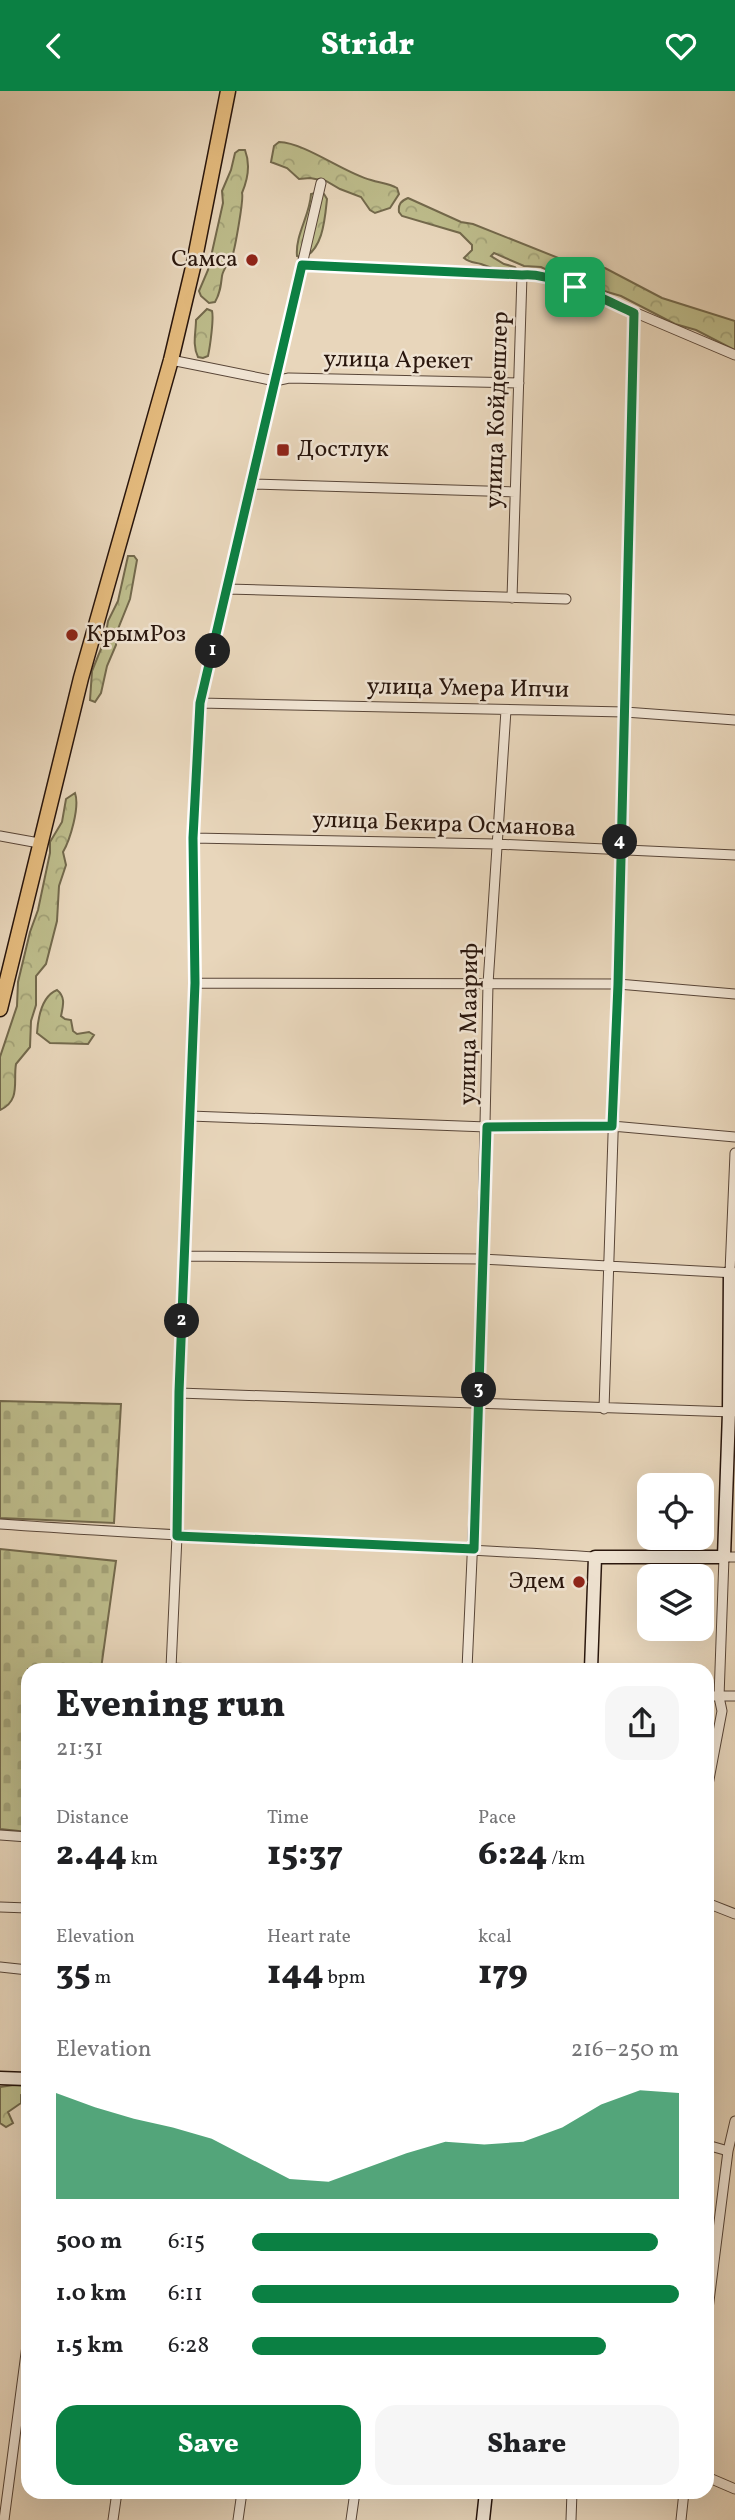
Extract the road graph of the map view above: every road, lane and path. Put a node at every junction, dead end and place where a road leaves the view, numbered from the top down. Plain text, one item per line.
1 (228, 91) edge
2 (321, 183) dead end
3 (302, 265) junction
4 (522, 275) junction
5 (634, 313) junction
6 (735, 355) edge
7 (171, 360) junction
8 (275, 381) junction
9 (519, 383) junction
10 (252, 484) junction
11 (515, 492) junction
12 (227, 589) junction
13 (512, 598) junction
14 (566, 599) dead end
15 (200, 703) junction
16 (506, 710) junction
17 (625, 712) junction
18 (735, 720) edge
19 (0, 836) edge
20 (193, 838) junction
21 (39, 843) junction
22 (496, 844) junction
23 (620, 850) junction
24 (735, 855) edge
25 (4, 973) edge
26 (195, 983) junction
27 (488, 983) junction
28 (618, 984) junction
29 (735, 994) edge
30 (0, 1009) edge
31 (190, 1116) junction
32 (612, 1126) junction
33 (487, 1127) junction
34 (735, 1137) edge
35 (735, 1153) edge
36 (185, 1256) junction
37 (481, 1259) junction
38 (610, 1266) junction
39 (732, 1273) edge
40 (179, 1392) junction
41 (479, 1402) junction
42 (604, 1409) junction
43 (732, 1412) edge
44 (0, 1524) edge
45 (177, 1536) junction
46 (474, 1549) junction
47 (595, 1557) junction
48 (729, 1557) edge
49 (171, 1663) edge
50 (467, 1663) edge
51 (591, 1663) edge
52 (735, 1696) edge
53 (714, 1697) edge
54 (719, 1697) junction
55 (714, 1753) edge
56 (0, 1835) edge
57 (21, 1836) edge
58 (714, 1906) edge
59 (0, 1907) edge
60 (21, 1908) edge
61 (735, 1914) edge
62 (0, 1967) edge
63 (21, 1969) edge
64 (0, 2078) edge
65 (21, 2080) edge
66 (735, 2121) edge
67 (714, 2147) edge
68 (728, 2151) junction
69 (714, 2262) edge
70 (21, 2397) edge
71 (714, 2480) edge
72 (735, 2489) edge
73 (116, 2499) edge
74 (241, 2499) edge
75 (354, 2499) edge
76 (485, 2499) edge
77 (572, 2499) edge
78 (683, 2499) edge
79 (4, 2520) edge
80 (113, 2520) edge
81 (238, 2520) edge
82 (351, 2520) edge
83 (483, 2520) edge
84 (571, 2520) edge
85 (681, 2520) edge

1 - 7 main road
2 - 3 street
3 - 4 street
3 - 8 street
4 - 5 street
4 - 9 street, улица Койдешлер
5 - 6 street
5 - 17 street
7 - 8 street, улица Арекет
7 - 21 main road
8 - 9 street, улица Арекет
8 - 10 street
9 - 11 street, улица Койдешлер
10 - 11 street
10 - 12 street
11 - 13 street, улица Койдешлер
12 - 13 street
12 - 15 street
13 - 14 street
15 - 16 street, улица Умера Ипчи
15 - 20 street
16 - 17 street, улица Умера Ипчи
16 - 22 street, улица Маариф
17 - 18 street, улица Умера Ипчи
17 - 23 street
19 - 21 street
20 - 22 street, улица Бекира Османова
20 - 26 street
21 - 25 main road
22 - 23 street, улица Бекира Османова
22 - 27 street, улица Маариф
23 - 24 street, улица Бекира Османова
23 - 28 street
25 - 30 main road
26 - 27 street
26 - 31 street
27 - 28 street
27 - 33 street, улица Маариф
28 - 29 street
28 - 32 street
31 - 33 street
31 - 36 street
32 - 33 street
32 - 34 street
32 - 38 street
33 - 37 street, улица Маариф
35 - 39 street
36 - 37 street
36 - 40 street
37 - 38 street
37 - 41 street, улица Маариф
38 - 39 street
38 - 42 street
39 - 43 street
40 - 41 street
40 - 45 street
41 - 42 street
41 - 46 street, улица Маариф
42 - 43 street
43 - 48 street
44 - 45 street
45 - 46 street
45 - 49 street
46 - 47 street
46 - 50 street, улица Маариф
47 - 48 street
47 - 51 street
48 - 54 street
52 - 54 street
53 - 54 street
54 - 55 street
56 - 57 street
58 - 61 street
59 - 60 street
62 - 63 street
64 - 65 street
66 - 68 street
67 - 68 street
68 - 69 street
70 - 79 street
71 - 72 street
73 - 80 street
74 - 81 street
75 - 82 street
76 - 83 street
77 - 84 street
78 - 85 street

